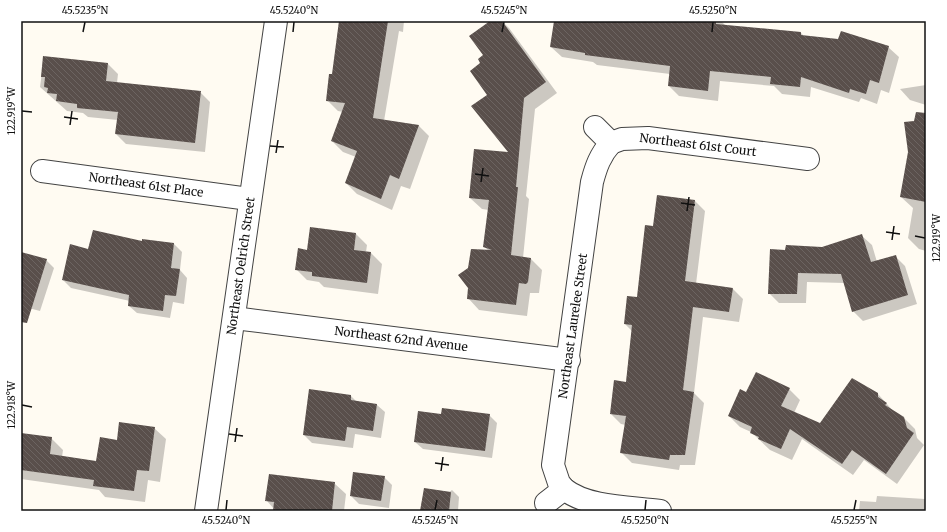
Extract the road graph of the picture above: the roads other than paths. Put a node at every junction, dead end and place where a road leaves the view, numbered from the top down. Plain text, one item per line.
1 (276, 21) edge
2 (595, 127) dead end
3 (611, 143) junction
4 (808, 159) dead end
5 (42, 171) dead end
6 (249, 199) junction
7 (234, 318) junction
8 (569, 360) junction
9 (564, 489) junction
10 (546, 502) dead end
11 (206, 511) edge
12 (660, 511) edge

1 - 6 street, Northeast Oelrich Street
2 - 3 street
3 - 4 street, Northeast 61st Court
3 - 8 street, Northeast Laurelee Street
5 - 6 street, Northeast 61st Place
6 - 7 street, Northeast Oelrich Street
7 - 8 street, Northeast 62nd Avenue
7 - 11 street, Northeast Oelrich Street
8 - 9 street, Northeast Laurelee Street
9 - 10 street
9 - 12 street

